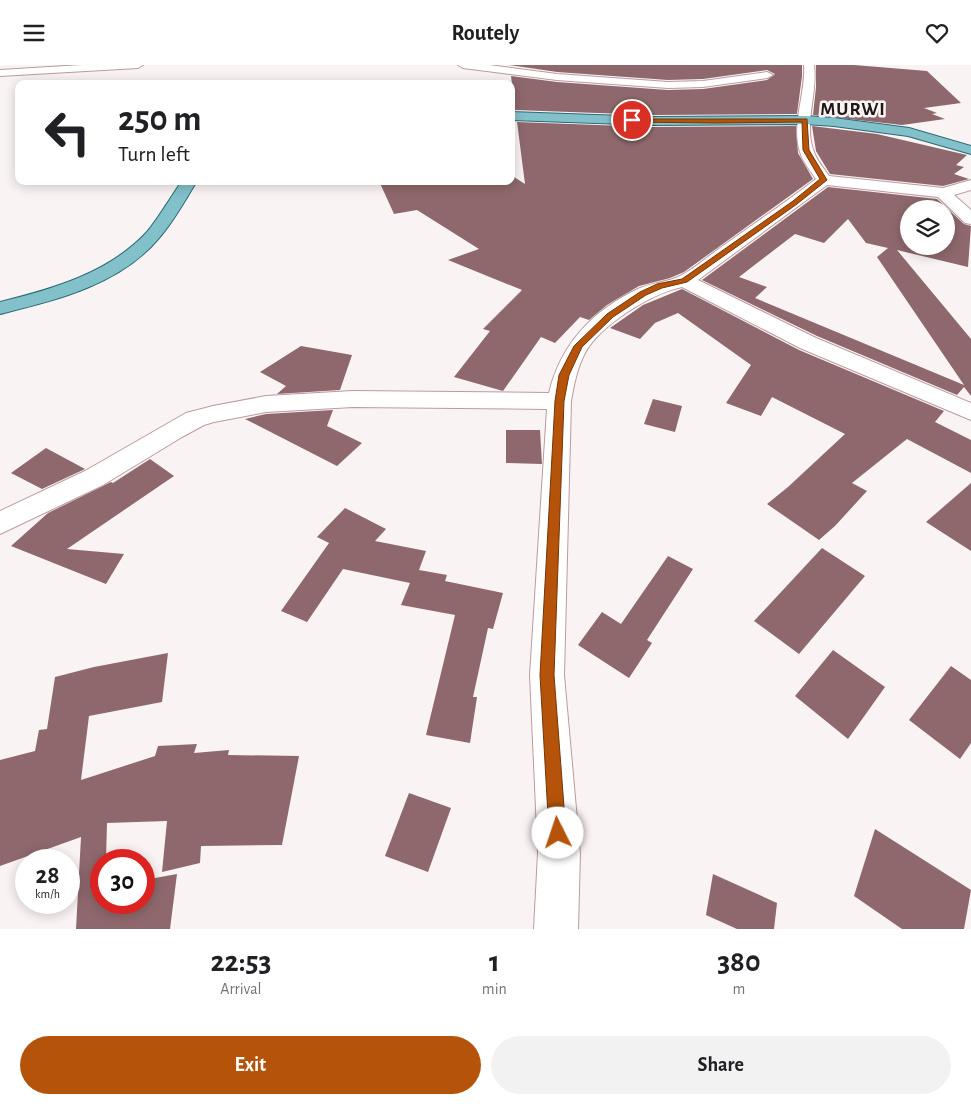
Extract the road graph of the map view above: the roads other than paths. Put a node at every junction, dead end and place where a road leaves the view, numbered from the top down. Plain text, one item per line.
1 (138, 65) edge
2 (463, 65) edge
3 (809, 65) edge
4 (737, 67) dead end
5 (0, 73) edge
6 (515, 116) edge
7 (805, 120) junction
8 (971, 150) edge
9 (824, 180) junction
10 (187, 185) edge
11 (971, 185) edge
12 (943, 193) junction
13 (971, 219) edge
14 (685, 281) junction
15 (0, 308) edge
16 (560, 401) junction
17 (971, 412) edge
18 (0, 523) edge
19 (556, 929) edge

1 - 5 street
2 - 4 street
3 - 7 street
6 - 7 main road
7 - 8 main road
7 - 9 street
9 - 12 street
9 - 14 street
10 - 15 main road
11 - 12 street
12 - 13 street
14 - 16 street
14 - 17 street
16 - 18 street
16 - 19 street

